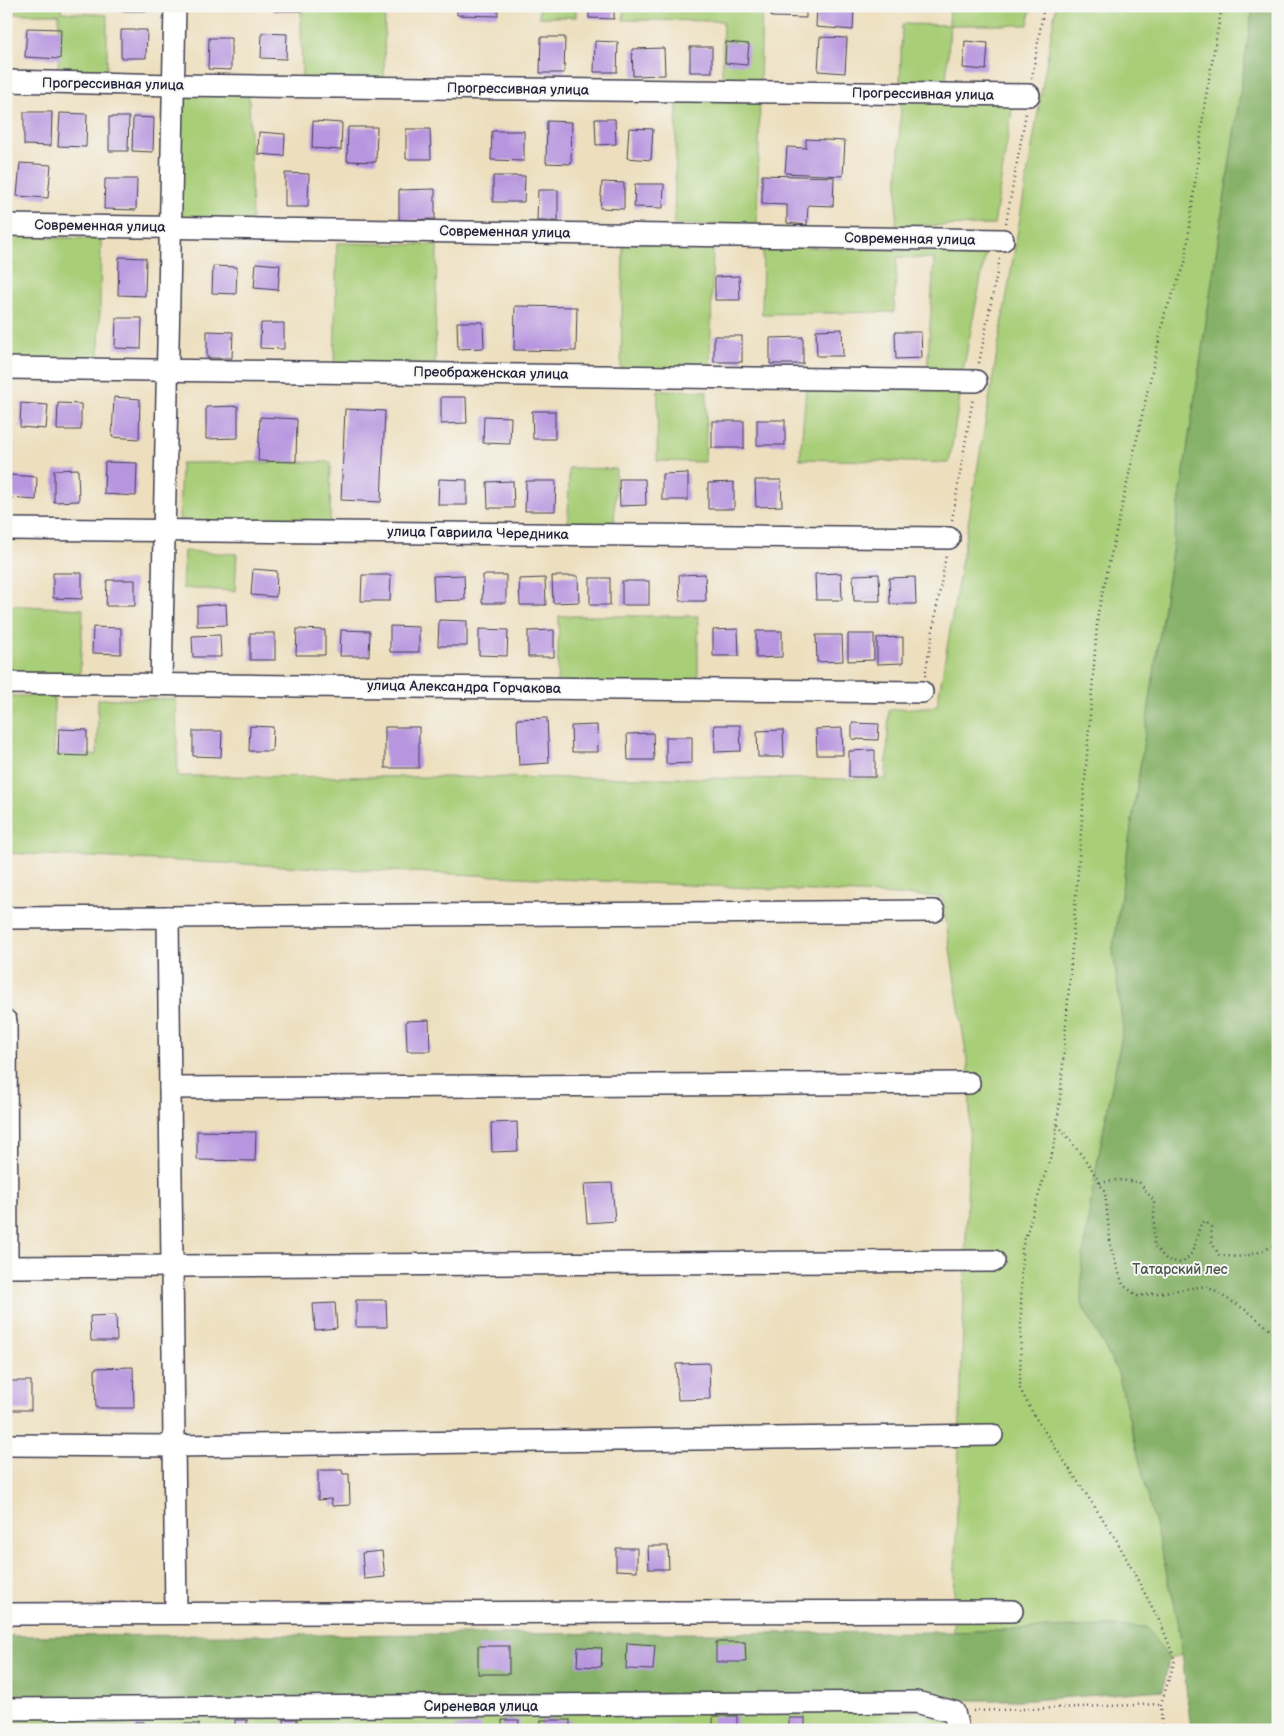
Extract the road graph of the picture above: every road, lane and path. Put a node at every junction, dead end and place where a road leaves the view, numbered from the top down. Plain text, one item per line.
1 (174, 6) edge
2 (1044, 6) edge
3 (1222, 6) edge
4 (6, 81) edge
5 (172, 85) junction
6 (1029, 95) junction
7 (6, 225) edge
8 (169, 227) junction
9 (1003, 240) junction
10 (6, 368) edge
11 (167, 368) junction
12 (976, 381) junction
13 (6, 529) edge
14 (164, 530) junction
15 (949, 538) junction
16 (6, 683) edge
17 (161, 684) junction
18 (922, 692) joint
19 (934, 911) dead end
20 (168, 917) junction
21 (6, 918) edge
22 (6, 1021) edge
23 (969, 1083) dead end
24 (170, 1088) junction
25 (6, 1096) edge
26 (1057, 1124) junction
27 (1100, 1183) junction
28 (1278, 1244) edge
29 (994, 1261) dead end
30 (172, 1265) junction
31 (6, 1267) edge
32 (1278, 1336) edge
33 (992, 1435) dead end
34 (6, 1445) edge
35 (174, 1446) junction
36 (1012, 1611) dead end
37 (176, 1613) junction
38 (6, 1614) edge
39 (1161, 1704) junction
40 (6, 1709) edge
41 (956, 1721) edge
42 (1162, 1730) edge

1 - 5 street
2 - 6 path
3 - 26 path
4 - 5 street, Прогрессивная улица
5 - 6 street, Прогрессивная улица
5 - 8 street
6 - 9 path
7 - 8 street, Современная улица
8 - 9 street, Современная улица
8 - 11 street
9 - 12 path
10 - 11 street, Преображенская улица
11 - 12 street, Преображенская улица
11 - 14 street
12 - 15 path
13 - 14 street, улица Гавриила Чередника
14 - 15 street, улица Гавриила Чередника
14 - 17 street
15 - 18 path
16 - 17 street, улица Александра Горчакова
17 - 18 street, улица Александра Горчакова
19 - 20 street
20 - 21 street
20 - 24 street
22 - 25 street
23 - 24 street
24 - 30 street
25 - 31 street
26 - 27 path
26 - 39 path
27 - 28 path
27 - 32 path
29 - 30 street
30 - 31 street
30 - 35 street
33 - 35 street
34 - 35 street
35 - 37 street
36 - 37 street
37 - 38 street
39 - 41 path
39 - 42 path
40 - 41 street, Сиреневая улица

